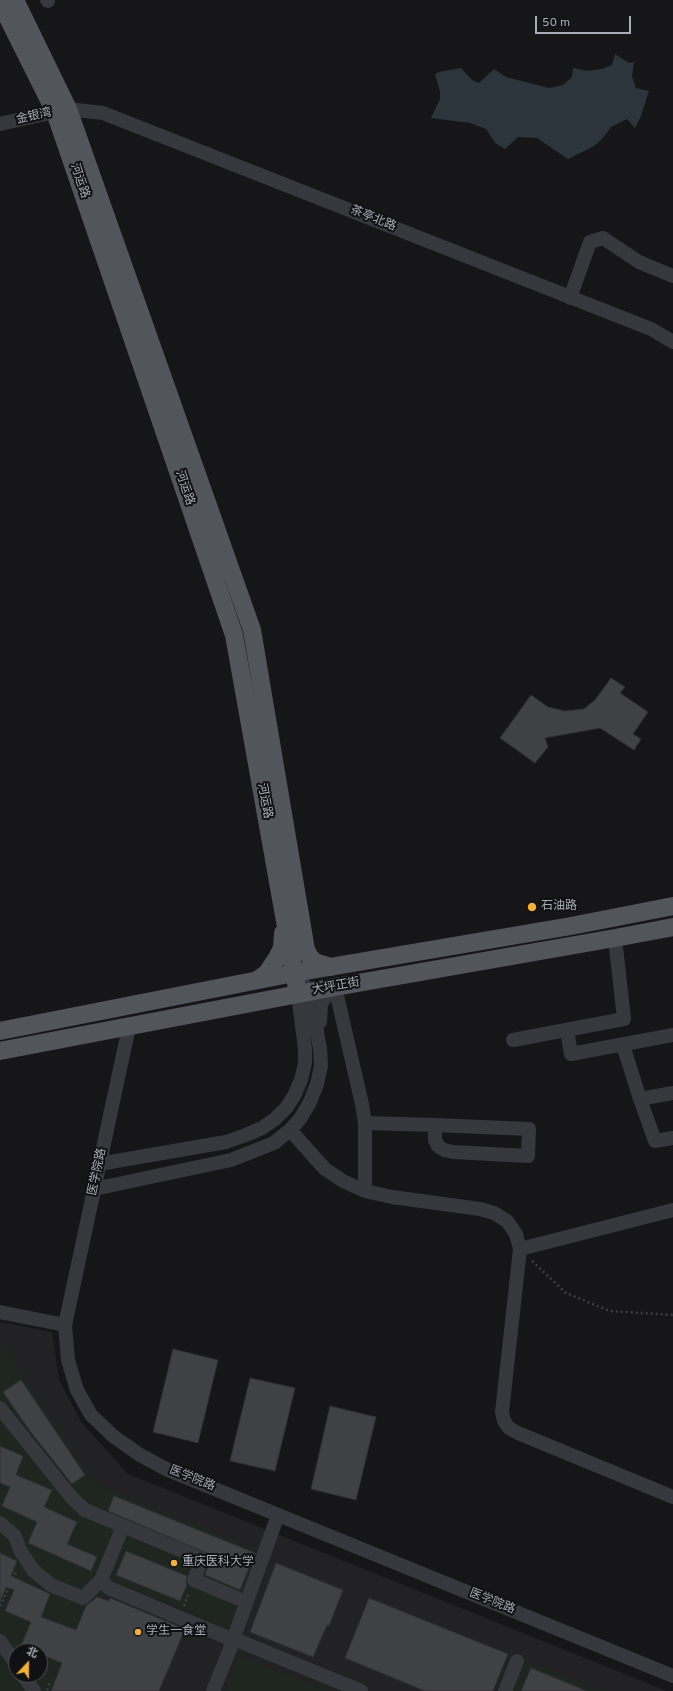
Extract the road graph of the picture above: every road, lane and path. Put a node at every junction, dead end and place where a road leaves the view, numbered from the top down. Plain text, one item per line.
1 (14, 0) edge
2 (0, 2) edge
3 (62, 111) junction
4 (0, 124) edge
5 (673, 276) edge
6 (570, 298) junction
7 (673, 342) edge
8 (673, 906) edge
9 (285, 921) junction
10 (673, 927) edge
11 (615, 938) junction
12 (331, 967) junction
13 (294, 973) junction
14 (256, 981) junction
15 (335, 987) junction
16 (304, 993) junction
17 (129, 1027) junction
18 (567, 1030) junction
19 (0, 1031) edge
20 (673, 1035) edge
21 (513, 1040) dead end
22 (623, 1045) junction
23 (320, 1049) junction
24 (0, 1051) edge
25 (673, 1093) edge
26 (640, 1098) junction
27 (365, 1123) junction
28 (435, 1125) junction
29 (290, 1130) junction
30 (673, 1138) edge
31 (99, 1164) junction
32 (94, 1189) junction
33 (365, 1191) junction
34 (673, 1210) edge
35 (520, 1250) junction
36 (0, 1312) edge
37 (673, 1315) edge
38 (65, 1325) junction
39 (0, 1408) edge
40 (673, 1497) edge
41 (278, 1514) junction
42 (0, 1523) edge
43 (123, 1526) junction
44 (24, 1555) junction
45 (101, 1580) junction
46 (237, 1598) dead end
47 (0, 1606) edge
48 (233, 1640) junction
49 (0, 1641) edge
50 (8, 1652) edge
51 (517, 1661) dead end
52 (673, 1676) edge
53 (50, 1681) dead end
54 (46, 1691) edge
55 (213, 1691) edge
56 (361, 1691) edge
57 (505, 1691) edge

1 - 3 main road, 河运路
2 - 3 main road, 河运路
3 - 4 street, 金银湾
3 - 6 street, 茶亭北路
3 - 9 main road, 河运路
3 - 12 main road, 河运路
5 - 6 street
6 - 7 street, 茶亭北路
8 - 12 main road, 大坪正街
9 - 13 main road, 河运路
9 - 14 main road
10 - 11 main road, 大坪正街
11 - 15 main road, 大坪正街
11 - 18 street
12 - 13 main road, 大坪正街
13 - 14 main road, 大坪正街
13 - 16 main road, 河运路
14 - 19 main road, 大坪正街
15 - 16 main road, 大坪正街
15 - 23 street
15 - 27 street
16 - 17 main road, 大坪正街
16 - 23 street
16 - 31 street
17 - 24 main road, 大坪正街
17 - 31 street, 医学院路
18 - 21 street
18 - 22 street
20 - 22 street
22 - 26 street
23 - 29 street
25 - 26 street
26 - 30 street
27 - 28 street
27 - 33 street
28 - 28 street
29 - 32 street
29 - 33 street
31 - 32 street, 医学院路
32 - 38 street, 医学院路
33 - 35 street
34 - 35 street
35 - 37 path
35 - 40 street
36 - 38 street
38 - 41 street, 医学院路
39 - 43 street
41 - 48 street
41 - 52 street, 医学院路
42 - 44 street
43 - 45 street
43 - 46 street
44 - 45 street
44 - 47 path
45 - 48 street
48 - 55 street
48 - 56 street
49 - 50 street
51 - 57 street
53 - 54 path

